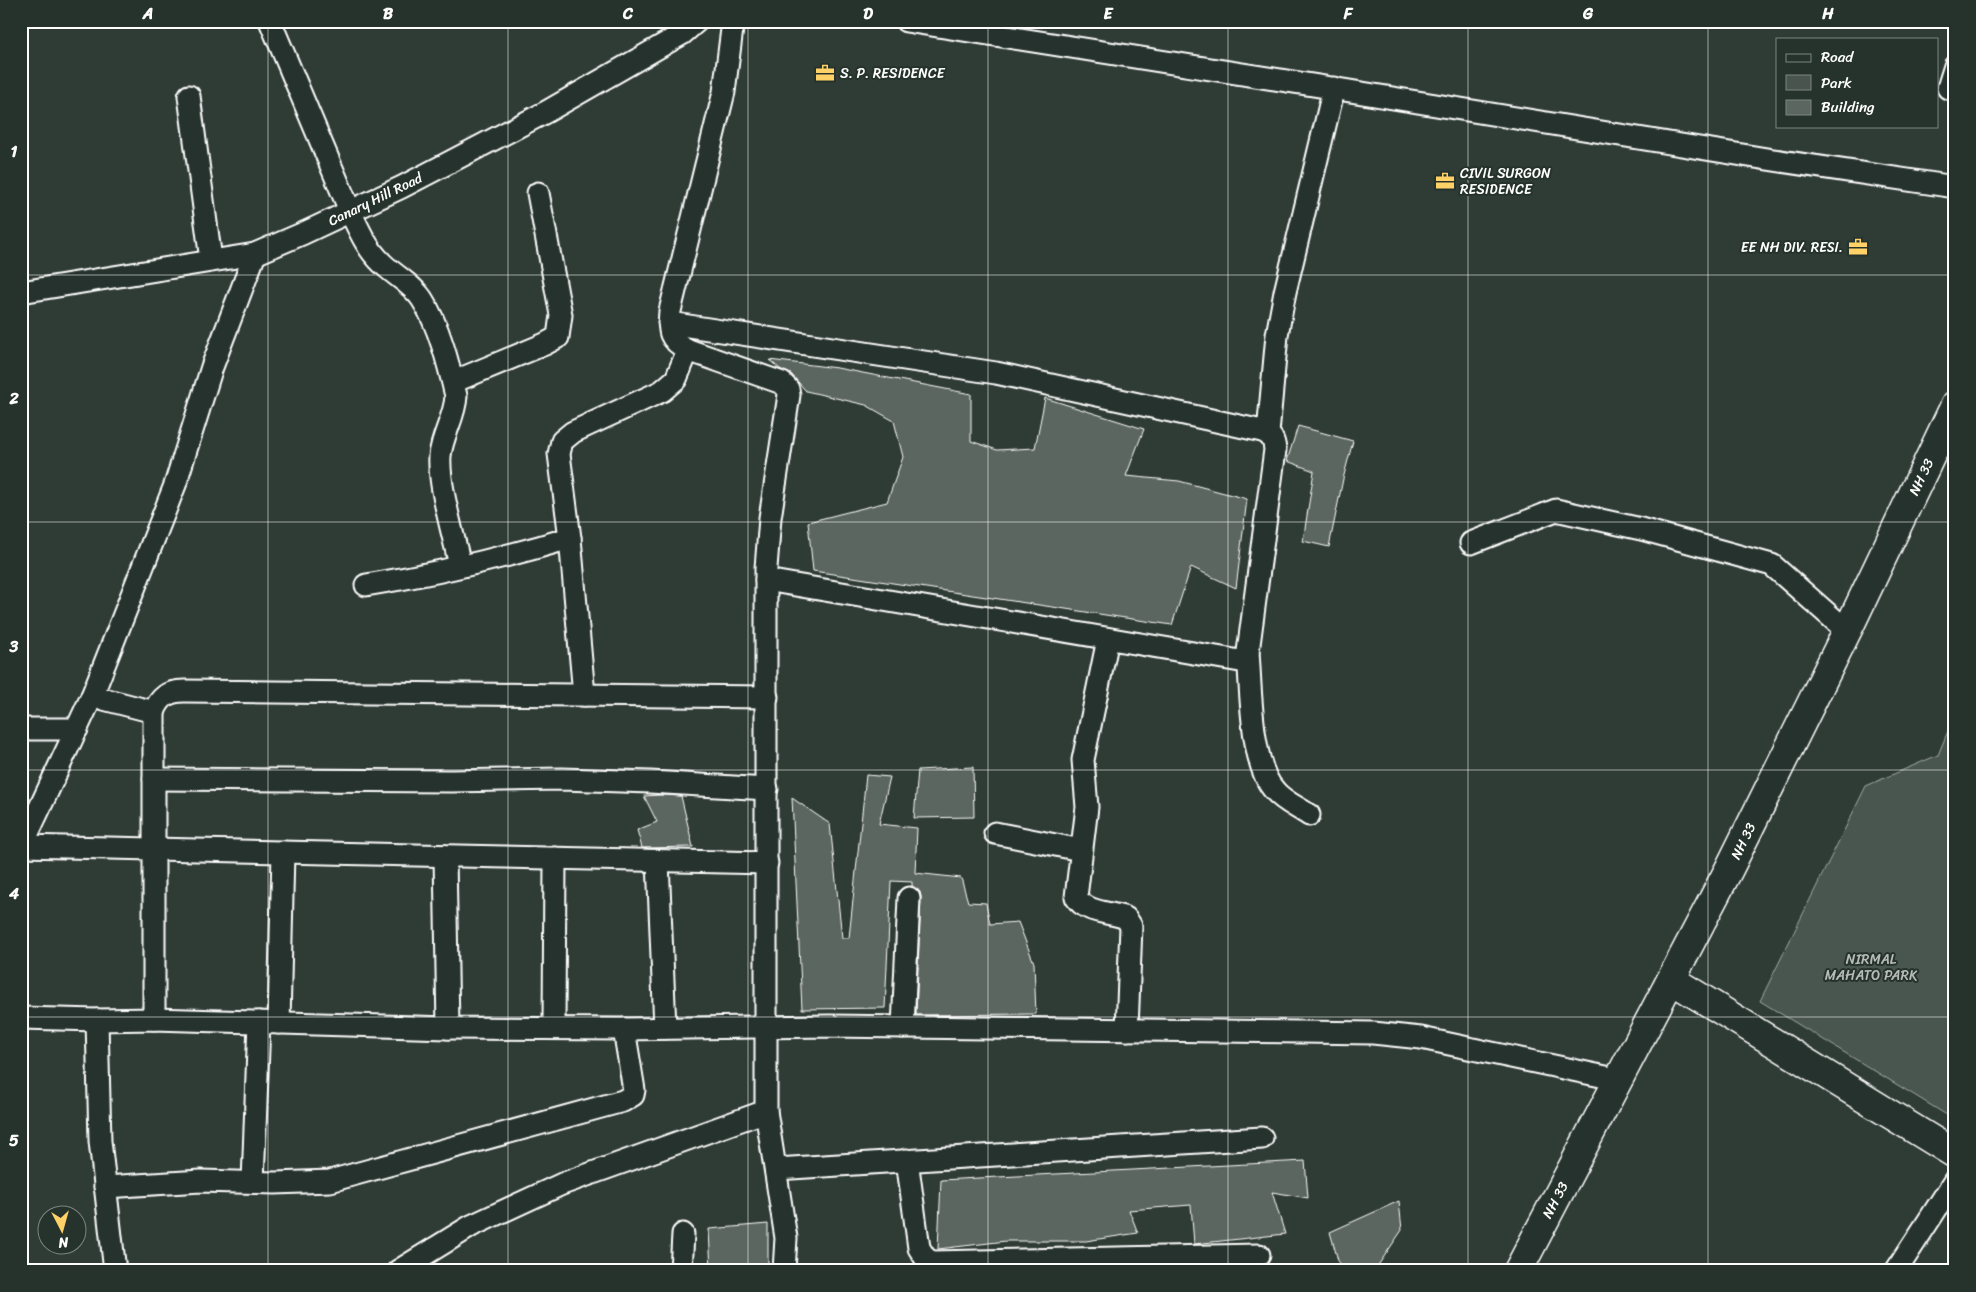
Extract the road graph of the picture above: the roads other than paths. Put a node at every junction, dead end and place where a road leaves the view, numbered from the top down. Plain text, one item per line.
1 (270, 21) edge
2 (697, 21) edge
3 (733, 21) edge
4 (906, 21) edge
5 (1955, 66) edge
6 (1334, 88) junction
7 (1948, 88) dead end
8 (189, 96) dead end
9 (1954, 188) edge
10 (538, 193) dead end
11 (350, 211) junction
12 (255, 254) junction
13 (211, 260) junction
14 (21, 292) edge
15 (669, 323) junction
16 (688, 350) junction
17 (453, 382) junction
18 (1955, 405) edge
19 (1268, 433) junction
20 (570, 538) junction
21 (1471, 543) dead end
22 (460, 566) junction
23 (766, 580) junction
24 (366, 585) dead end
25 (1847, 632) junction
26 (1108, 639) junction
27 (1248, 652) junction
28 (584, 695) junction
29 (92, 696) junction
30 (767, 697) junction
31 (154, 712) junction
32 (21, 729) edge
33 (76, 729) junction
34 (154, 779) junction
35 (767, 789) junction
36 (1310, 815) dead end
37 (995, 832) dead end
38 (22, 847) edge
39 (154, 849) junction
40 (1081, 850) junction
41 (283, 852) junction
42 (445, 856) junction
43 (555, 858) junction
44 (658, 861) junction
45 (767, 863) junction
46 (908, 898) dead end
47 (1672, 980) junction
48 (21, 1018) edge
49 (154, 1019) junction
50 (98, 1020) junction
51 (269, 1022) junction
52 (765, 1026) junction
53 (903, 1027) junction
54 (448, 1028) junction
55 (554, 1028) junction
56 (665, 1028) junction
57 (624, 1030) junction
58 (1128, 1030) junction
59 (1620, 1080) junction
60 (766, 1111) junction
61 (1262, 1138) dead end
62 (1955, 1154) edge
63 (907, 1160) junction
64 (776, 1168) junction
65 (1955, 1180) edge
66 (253, 1182) junction
67 (106, 1187) junction
68 (683, 1234) dead end
69 (1259, 1256) dead end
70 (921, 1262) edge
71 (993, 1266) edge
72 (115, 1271) edge
73 (398, 1271) edge
74 (681, 1271) edge
75 (784, 1271) edge
76 (1518, 1271) edge
77 (1896, 1271) edge

1 - 11 street
2 - 11 street, Canary Hill Road
3 - 15 street
4 - 6 street
5 - 7 street
6 - 9 street
6 - 19 street
8 - 13 street
10 - 17 street
11 - 12 street, Canary Hill Road
11 - 17 street
12 - 13 street, Canary Hill Road
12 - 29 street
13 - 14 street, Canary Hill Road
15 - 16 street
15 - 19 street
16 - 20 street
16 - 23 street
17 - 22 street
18 - 25 main road, NH 33
19 - 27 street
20 - 22 street
20 - 28 street
21 - 25 street
22 - 24 street
23 - 26 street
23 - 30 street
25 - 47 main road, NH 33
26 - 27 street
26 - 40 street
27 - 36 street
28 - 30 street
28 - 31 street
29 - 31 street
29 - 33 street
30 - 35 street
31 - 34 street
32 - 33 street
33 - 38 street
34 - 35 street
34 - 39 street
35 - 45 street
37 - 40 street
38 - 39 street
39 - 41 street
39 - 49 street
40 - 58 street
41 - 42 street
41 - 51 street
42 - 43 street
42 - 54 street
43 - 44 street
43 - 55 street
44 - 45 street
44 - 56 street
45 - 52 street
46 - 53 street
47 - 59 main road, NH 33
47 - 62 main road
48 - 50 street
49 - 50 street
49 - 51 street
50 - 67 street
51 - 54 street
51 - 66 street
52 - 53 street
52 - 56 street
52 - 60 street
53 - 58 street
54 - 55 street
55 - 57 street
56 - 57 street
57 - 66 street
58 - 59 street
59 - 76 main road, NH 33
60 - 64 street
60 - 73 street
61 - 63 street
63 - 64 street
63 - 70 street
64 - 75 street
65 - 77 street
66 - 67 street
67 - 72 street
68 - 74 street
69 - 71 street
70 - 71 street

